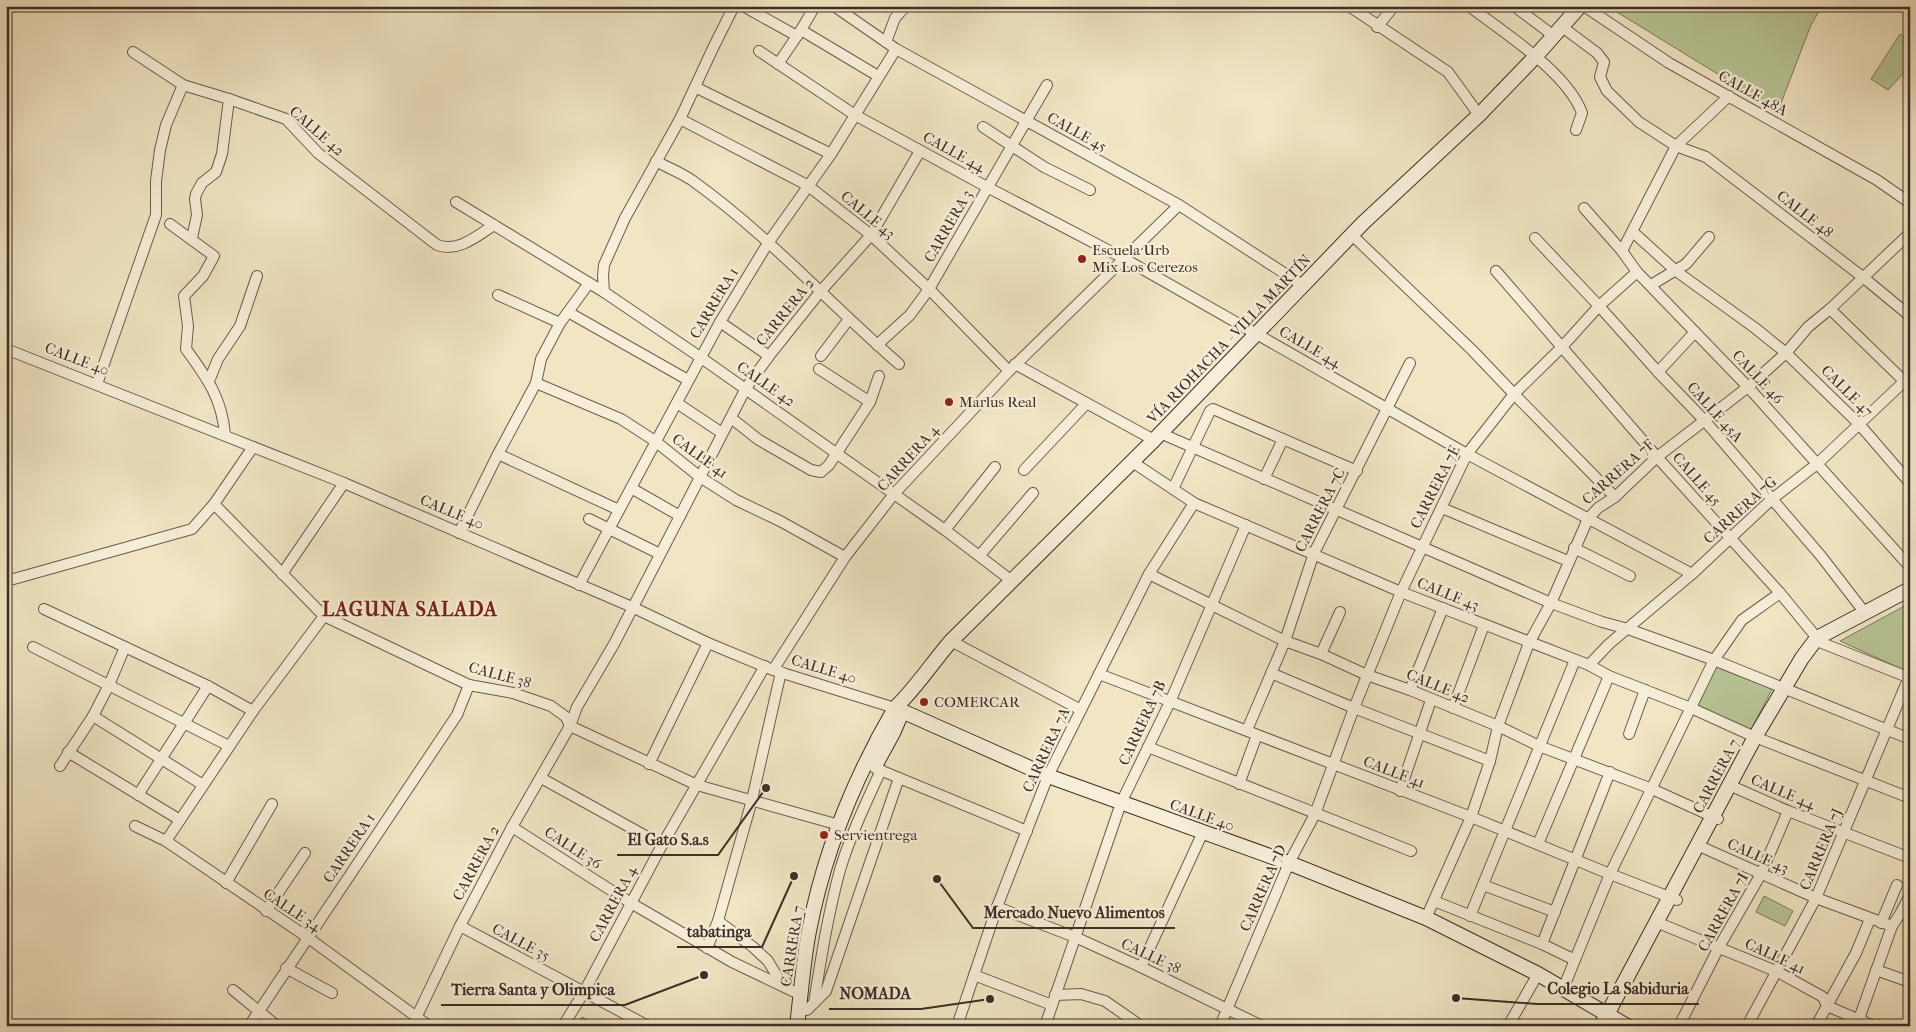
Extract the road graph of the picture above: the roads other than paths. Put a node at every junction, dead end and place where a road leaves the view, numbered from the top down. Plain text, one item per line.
1 (734, 6) edge
2 (743, 6) edge
3 (814, 6) edge
4 (906, 6) edge
5 (1349, 6) edge
6 (1394, 6) edge
7 (1469, 6) edge
8 (1514, 6) edge
9 (1582, 6) edge
10 (841, 8) edge
11 (1377, 26) junction
12 (1557, 31) junction
13 (799, 33) junction
14 (886, 42) junction
15 (896, 49) junction
16 (759, 51) dead end
17 (133, 52) dead end
18 (1535, 57) junction
19 (778, 64) junction
20 (878, 76) junction
21 (183, 85) junction
22 (1047, 85) dead end
23 (696, 87) junction
24 (1729, 96) junction
25 (229, 98) junction
26 (855, 115) junction
27 (1479, 115) junction
28 (680, 120) junction
29 (1026, 121) junction
30 (983, 127) dead end
31 (1576, 130) dead end
32 (1676, 146) junction
33 (1012, 147) junction
34 (920, 150) junction
35 (831, 154) junction
36 (656, 161) junction
37 (807, 185) junction
38 (987, 188) junction
39 (1090, 190) dead end
40 (456, 202) dead end
41 (1910, 203) edge
42 (1179, 206) junction
43 (1584, 208) dead end
44 (170, 224) dead end
45 (494, 225) junction
46 (1632, 232) junction
47 (1910, 233) edge
48 (1352, 235) junction
49 (870, 236) junction
50 (1709, 236) dead end
51 (192, 238) junction
52 (1535, 238) dead end
53 (768, 243) junction
54 (1622, 252) junction
55 (1125, 259) junction
56 (1496, 271) dead end
57 (1676, 271) junction
58 (1638, 272) junction
59 (257, 276) dead end
60 (1864, 278) junction
61 (589, 283) junction
62 (1652, 285) junction
63 (1304, 286) junction
64 (929, 289) junction
65 (604, 292) junction
66 (820, 292) junction
67 (498, 295) dead end
68 (1599, 306) junction
69 (1830, 309) junction
70 (568, 312) junction
71 (1910, 316) edge
72 (849, 319) junction
73 (720, 322) junction
74 (560, 323) junction
75 (1695, 332) junction
76 (1257, 334) junction
77 (877, 345) junction
78 (1561, 348) junction
79 (6, 349) edge
80 (1786, 353) junction
81 (700, 356) junction
82 (769, 356) junction
83 (822, 356) dead end
84 (1410, 363) dead end
85 (899, 364) dead end
86 (1012, 368) junction
87 (819, 369) dead end
88 (1658, 372) junction
89 (879, 376) dead end
90 (1907, 379) edge
91 (688, 380) junction
92 (209, 381) junction
93 (97, 384) junction
94 (536, 384) junction
95 (1748, 387) junction
96 (746, 388) junction
97 (1514, 394) junction
98 (870, 402) junction
99 (677, 403) junction
100 (1086, 404) junction
101 (1388, 409) junction
102 (730, 418) junction
103 (1705, 421) junction
104 (1859, 424) junction
105 (722, 433) junction
106 (225, 435) junction
107 (1157, 436) junction
108 (1283, 439) junction
109 (655, 442) junction
110 (253, 447) junction
111 (1192, 447) junction
112 (836, 453) junction
113 (498, 454) junction
114 (1468, 454) junction
115 (1658, 457) junction
116 (1130, 461) junction
117 (1817, 464) junction
118 (995, 468) dead end
119 (1024, 470) dead end
120 (1356, 471) junction
121 (700, 477) junction
122 (1264, 479) junction
123 (344, 483) junction
124 (1910, 483) edge
125 (631, 488) junction
126 (1173, 489) junction
127 (1033, 493) dead end
128 (894, 494) junction
129 (1615, 497) junction
130 (1772, 499) junction
131 (1194, 503) junction
132 (214, 504) junction
133 (1442, 508) junction
134 (619, 510) junction
135 (1337, 510) junction
136 (680, 516) junction
137 (589, 519) dead end
138 (1588, 519) junction
139 (1246, 524) junction
140 (609, 529) junction
141 (945, 530) junction
142 (459, 533) junction
143 (1729, 538) junction
144 (1422, 546) junction
145 (1574, 548) junction
146 (1314, 553) junction
147 (660, 554) junction
148 (980, 555) junction
149 (845, 556) junction
150 (1568, 561) junction
151 (1910, 567) edge
152 (282, 574) junction
153 (1149, 574) junction
154 (1692, 574) junction
155 (1630, 576) dead end
156 (6, 580) edge
157 (1012, 581) junction
158 (579, 585) junction
159 (1402, 592) junction
160 (1780, 593) junction
161 (1908, 595) edge
162 (1550, 602) junction
163 (1211, 603) junction
164 (632, 607) junction
165 (1443, 608) junction
166 (44, 609) dead end
167 (1340, 612) dead end
168 (1865, 613) junction
169 (324, 616) junction
170 (1484, 625) junction
171 (1628, 628) junction
172 (951, 641) junction
173 (1285, 641) junction
174 (1820, 641) junction
175 (708, 643) junction
176 (1528, 643) junction
177 (33, 647) dead end
178 (125, 647) junction
179 (1321, 654) junction
180 (1575, 660) junction
181 (1714, 660) junction
182 (1588, 665) junction
183 (773, 669) junction
184 (1271, 673) junction
185 (1099, 674) junction
186 (1367, 676) junction
187 (1608, 676) junction
188 (1910, 677) edge
189 (469, 685) junction
190 (109, 686) junction
191 (208, 686) junction
192 (1787, 689) junction
193 (1410, 690) junction
194 (1646, 690) junction
195 (1431, 700) junction
196 (1170, 702) junction
197 (901, 706) junction
198 (1354, 708) junction
199 (1452, 708) junction
200 (1691, 708) junction
201 (253, 710) junction
202 (1081, 710) junction
203 (93, 716) junction
204 (185, 724) junction
205 (570, 726) junction
206 (1498, 726) junction
207 (1247, 730) junction
208 (1886, 730) junction
209 (1418, 733) junction
210 (1629, 734) dead end
211 (1257, 735) junction
212 (1758, 739) junction
213 (1910, 739) edge
214 (229, 746) junction
215 (1539, 746) junction
216 (1148, 748) junction
217 (68, 752) junction
218 (1575, 758) junction
219 (162, 759) junction
220 (1490, 761) junction
221 (649, 764) junction
222 (1333, 764) junction
223 (60, 766) dead end
224 (874, 767) junction
225 (1610, 772) junction
226 (1048, 776) junction
227 (541, 778) junction
228 (899, 778) junction
229 (1866, 780) junction
230 (1239, 784) junction
231 (203, 785) junction
232 (697, 785) junction
233 (1732, 787) junction
234 (1652, 789) junction
235 (1400, 791) junction
236 (138, 795) junction
237 (1910, 798) edge
238 (752, 800) junction
239 (1121, 803) junction
240 (272, 804) dead end
241 (1788, 811) junction
242 (1315, 814) junction
243 (1472, 817) junction
244 (1715, 818) junction
245 (180, 820) junction
246 (839, 825) junction
247 (135, 826) dead end
248 (512, 827) junction
249 (1026, 831) junction
250 (1506, 831) junction
251 (1203, 832) junction
252 (1844, 833) junction
253 (166, 841) junction
254 (662, 844) junction
255 (1538, 844) junction
256 (1700, 847) junction
257 (1411, 851) dead end
258 (305, 853) dead end
259 (1910, 858) edge
260 (1576, 860) junction
261 (1289, 863) junction
262 (1610, 874) junction
263 (1761, 874) junction
264 (226, 883) junction
265 (1483, 885) junction
266 (1897, 885) dead end
267 (1910, 895) edge
268 (1673, 898) junction
269 (1816, 898) junction
270 (1434, 901) junction
271 (631, 903) junction
272 (997, 907) junction
273 (266, 911) junction
274 (1555, 912) junction
275 (1470, 916) junction
276 (1905, 916) edge
277 (1426, 918) junction
278 (1870, 919) junction
279 (718, 920) junction
280 (1881, 923) junction
281 (1660, 924) junction
282 (460, 926) junction
283 (1892, 926) junction
284 (307, 937) junction
285 (1075, 937) junction
286 (1542, 944) junction
287 (707, 948) junction
288 (1719, 948) junction
289 (1575, 960) junction
290 (1141, 967) junction
291 (286, 968) junction
292 (1876, 970) junction
293 (1778, 972) junction
294 (1538, 974) junction
295 (974, 975) junction
296 (1910, 982) edge
297 (784, 987) junction
298 (1563, 989) junction
299 (233, 990) dead end
300 (584, 992) junction
301 (332, 993) dead end
302 (801, 995) junction
303 (1053, 1000) junction
304 (811, 1006) junction
305 (1828, 1006) junction
306 (1227, 1008) junction
307 (260, 1011) junction
308 (1859, 1019) junction
309 (1608, 1021) edge
310 (422, 1023) edge
311 (248, 1026) edge
312 (278, 1026) edge
313 (563, 1026) edge
314 (648, 1026) edge
315 (797, 1026) edge
316 (805, 1026) edge
317 (957, 1026) edge
318 (1045, 1026) edge
319 (1141, 1026) edge
320 (1220, 1026) edge
321 (1262, 1026) edge
322 (1508, 1026) edge
323 (1628, 1026) edge
324 (1679, 1026) edge
325 (1747, 1026) edge
326 (1816, 1026) edge
327 (1874, 1026) edge

1 - 23 street
2 - 13 street
3 - 13 street
4 - 14 street
5 - 11 street
6 - 11 street
7 - 18 street
8 - 12 street
9 - 12 main road, VÍA RIOHACHA - VILLA MARTÍN
9 - 24 street, CALLE 48A
10 - 14 street, CALLE 45
11 - 27 street
12 - 18 main road, VÍA RIOHACHA - VILLA MARTÍN
12 - 32 street, CALLE 48
13 - 19 street
13 - 20 street
14 - 15 street, CALLE 45
15 - 20 street, CARRERA 1
15 - 29 street, CALLE 45
16 - 19 street, CALLE 44
17 - 21 street, CALLE 42
18 - 27 main road, VÍA RIOHACHA - VILLA MARTÍN
18 - 31 street
19 - 26 street, CALLE 44
20 - 26 street, CARRERA 1
21 - 25 street, CALLE 42
21 - 93 street
22 - 29 street, CARRERA 3
23 - 28 street
23 - 35 street
24 - 32 street
24 - 41 street, CALLE 48A
25 - 45 street, CALLE 42
25 - 51 street
26 - 34 street, CALLE 44
26 - 35 street, CARRERA 1
27 - 48 main road, VÍA RIOHACHA - VILLA MARTÍN
28 - 36 street
28 - 37 street, CALLE 43
29 - 33 street, CARRERA 3
29 - 42 street, CALLE 45
30 - 33 street
32 - 46 street
32 - 60 street, CALLE 48
33 - 38 street, CARRERA 3
33 - 39 street
34 - 38 street, CALLE 44
34 - 49 street, CARRERA 2
35 - 37 street, CARRERA 1
36 - 53 street
36 - 65 street
37 - 49 street, CALLE 43
37 - 53 street, CARRERA 1
38 - 55 street, CALLE 44
38 - 64 street, CARRERA 3
40 - 45 street, CALLE 42
42 - 55 street, CARRERA 4
42 - 63 street, CALLE 45
43 - 54 street, CALLE 46
44 - 51 street
45 - 61 street, CALLE 42
46 - 54 street
46 - 57 street, CALLE 47
47 - 60 street, CARRERA 7F
48 - 63 main road, VÍA RIOHACHA - VILLA MARTÍN
48 - 97 street
49 - 64 street, CALLE 43
49 - 66 street, CARRERA 2
50 - 57 street
51 - 92 street
52 - 68 street, CALLE 45A
53 - 66 street
53 - 73 street, CARRERA 1
54 - 58 street, CALLE 46
55 - 76 street, CALLE 44
55 - 86 street, CARRERA 4
56 - 78 street, CALLE 45
57 - 62 street
57 - 80 street, CALLE 47
58 - 62 street, CALLE 46
58 - 68 street, CARRERA 7E
59 - 92 street
60 - 69 street, CARRERA 7F
60 - 71 street, CALLE 48
61 - 65 street, CALLE 42
61 - 70 street
62 - 75 street, CALLE 46
63 - 76 main road, VÍA RIOHACHA - VILLA MARTÍN
64 - 77 street, CARRERA 3
64 - 86 street, CALLE 43
65 - 81 street, CALLE 42
66 - 72 street
66 - 82 street, CARRERA 2
67 - 74 street
68 - 78 street, CARRERA 7E
68 - 88 street, CALLE 45A
69 - 80 street, CARRERA 7F
69 - 90 street
70 - 74 street
70 - 91 street
72 - 77 street
72 - 83 street
73 - 81 street, CARRERA 1
73 - 82 street
74 - 94 street
75 - 88 street
75 - 95 street, CALLE 46
76 - 101 street, CALLE 44
76 - 107 main road, VÍA RIOHACHA - VILLA MARTÍN
77 - 85 street
78 - 97 street, CARRERA 7E
78 - 115 street, CALLE 45
79 - 93 street, CALLE 40
80 - 95 street, CARRERA 7F
80 - 104 street, CALLE 47
81 - 91 street, CARRERA 1
81 - 96 street, CALLE 42
82 - 96 street, CARRERA 2
84 - 101 street, CARRERA 7C
86 - 100 street, CALLE 43
86 - 128 street, CARRERA 4
87 - 98 street
88 - 103 street, CALLE 45A
89 - 98 street
90 - 104 street, CARRERA 7G
91 - 99 street, CARRERA 1
92 - 106 street
93 - 106 street, CALLE 40
94 - 109 street, CALLE 41
94 - 113 street
95 - 103 street, CARRERA 7F
95 - 117 street, CALLE 46
96 - 102 street, CARRERA 2
96 - 112 street, CALLE 42
97 - 114 street, CARRERA 7E
97 - 129 street
98 - 112 street
99 - 105 street
99 - 109 street, CARRERA 1
100 - 107 street, CALLE 43
100 - 119 street
101 - 114 street, CALLE 44
101 - 120 street, CARRERA 7C
102 - 105 street, CARRERA 2
102 - 112 street
103 - 115 street, CARRERA 7F
103 - 130 street, CALLE 45A
104 - 117 street, CARRERA 7G
104 - 124 street, CALLE 47
105 - 121 street, CARRERA 2
106 - 110 street, CALLE 40
107 - 111 street, CALLE 43
107 - 116 main road, VÍA RIOHACHA - VILLA MARTÍN
108 - 111 street
108 - 120 street
108 - 122 street
109 - 121 street, CALLE 41
109 - 125 street, CARRERA 1
110 - 123 street, CALLE 40
110 - 132 street
111 - 122 street, CALLE 43
111 - 126 street
112 - 128 street, CALLE 42
113 - 134 street
113 - 142 street
114 - 133 street, CARRERA 7E
114 - 138 street, CALLE 44
115 - 129 street, CARRERA 7F
115 - 143 street, CALLE 45
116 - 126 street, CALLE 43
116 - 157 main road, VÍA RIOHACHA - VILLA MARTÍN
117 - 130 street, CARRERA 7G
117 - 151 street, CALLE 46
118 - 141 street
120 - 135 street, CARRERA 7C
121 - 136 street, CARRERA 2
121 - 149 street, CALLE 41
122 - 135 street, CALLE 43
123 - 142 street, CALLE 40
123 - 152 street
125 - 134 street, CARRERA 1
125 - 136 street
126 - 131 street, CALLE 43
127 - 148 street
128 - 141 street, CALLE 42
128 - 149 street, CARRERA 4
129 - 138 street, CARRERA 7F
130 - 143 street, CARRERA 7G
130 - 168 street, CALLE 45A
131 - 139 street, CALLE 43
131 - 153 street, CARRERA 7A
132 - 152 street, CALLE 38
132 - 156 street
133 - 144 street, CARRERA 7E
133 - 150 street
134 - 140 street, CARRERA 1
135 - 144 street, CALLE 43
135 - 146 street, CARRERA 7C
136 - 147 street, CARRERA 2
137 - 140 street
138 - 145 street, CARRERA 7F
138 - 154 street, CALLE 44
139 - 146 street, CALLE 43
139 - 163 street, CARRERA 7B
140 - 147 street
140 - 158 street, CARRERA 1
141 - 148 street, CALLE 42
142 - 158 street, CALLE 40
143 - 154 street, CARRERA 7G
143 - 160 street, CALLE 45
144 - 159 street, CARRERA 7E
144 - 162 street, CALLE 43
145 - 150 street, CARRERA 7F
145 - 155 street
146 - 159 street, CALLE 43
146 - 173 street, CARRERA 7C
147 - 164 street, CARRERA 2
148 - 157 street, CALLE 42
149 - 183 street, CARRERA 4
150 - 162 street, CARRERA 7F
152 - 169 street, CALLE 38
153 - 163 street, CALLE 42
153 - 185 street, CARRERA 7A
154 - 171 street, CARRERA 7G
157 - 172 main road, VÍA RIOHACHA - VILLA MARTÍN
158 - 164 street, CALLE 40
159 - 165 street, CALLE 43
159 - 186 street, CARRERA 7E
160 - 174 street, CALLE 45
160 - 181 street
161 - 168 main road, CARRERA 7
161 - 174 main road, CARRERA 7
162 - 171 street, CALLE 43
162 - 176 street, CARRERA 7F
163 - 173 street, CALLE 42
163 - 196 street, CARRERA 7B
164 - 175 street, CALLE 40
164 - 205 street, CARRERA 2
165 - 170 street, CALLE 43
165 - 193 street
166 - 178 street
167 - 179 street
168 - 174 main road, CARRERA 7
169 - 189 street, CALLE 38
169 - 201 street
170 - 176 street, CALLE 43
170 - 199 street
171 - 181 street, CALLE 43
171 - 182 street, CARRERA 7G
172 - 197 main road, VÍA RIOHACHA - VILLA MARTÍN
172 - 202 street
173 - 179 street, CALLE 42
173 - 184 street, CARRERA 7C
174 - 188 street
174 - 192 main road, CARRERA 7
175 - 183 street, CALLE 40
175 - 221 street
176 - 180 street, CALLE 43
176 - 206 street, CARRERA 7F
177 - 190 street
178 - 190 street
178 - 191 street
179 - 186 street, CALLE 42
180 - 182 street, CALLE 43
180 - 215 street
181 - 192 street, CALLE 43
181 - 200 street
182 - 187 street, CALLE 43
183 - 197 street, CALLE 40
183 - 232 street, CARRERA 4
183 - 238 street
184 - 198 street
184 - 207 street, CARRERA 7C
185 - 196 street, CALLE 41
185 - 202 street, CARRERA 7A
186 - 193 street, CALLE 42
186 - 198 street, CARRERA 7E
187 - 194 street, CALLE 43
187 - 218 street
188 - 208 street, CARRERA 7J
189 - 205 street, CALLE 38
189 - 284 street, CARRERA 1
190 - 203 street
190 - 204 street
191 - 201 street
191 - 204 street
192 - 208 street
192 - 212 main road, CARRERA 7
193 - 195 street, CALLE 42
194 - 200 street, CALLE 43
194 - 210 street
195 - 199 street, CALLE 42
195 - 209 street
196 - 207 street, CALLE 41
196 - 216 street, CARRERA 7B
197 - 224 main road, CARRERA 7
197 - 226 main road, CALLE 40
198 - 209 street
198 - 222 street, CARRERA 7E
199 - 206 street, CALLE 42
200 - 212 street, CALLE 43
200 - 234 street
201 - 214 street
202 - 226 street, CARRERA 7A
203 - 217 street
203 - 219 street
204 - 214 street
204 - 219 street
205 - 221 street, CALLE 38
205 - 227 street, CARRERA 2
206 - 215 street, CALLE 42
206 - 220 street, CARRERA 7F
207 - 211 street, CALLE 41
208 - 213 street
208 - 229 street, CARRERA 7J
209 - 220 street
209 - 235 street
211 - 222 street, CALLE 41
211 - 230 street
212 - 229 street
212 - 233 main road, CARRERA 7
214 - 231 street
215 - 218 street, CALLE 42
215 - 250 street
216 - 230 street
216 - 239 street, CARRERA 7B
217 - 223 street
217 - 236 street
218 - 225 street, CALLE 42
218 - 255 street
219 - 231 street
219 - 236 street
220 - 243 street, CARRERA 7F
221 - 232 street, CALLE 38
222 - 235 street, CALLE 41
222 - 242 street, CARRERA 7D
224 - 228 street
224 - 246 main road, CARRERA 7
224 - 304 main road, CARRERA 7
225 - 234 street, CALLE 42
225 - 260 street
226 - 239 main road, CALLE 40
226 - 249 street, CARRERA 7A
227 - 248 street, CARRERA 2
227 - 254 street
228 - 249 street
228 - 304 street
229 - 237 street
229 - 252 street, CARRERA 7J
230 - 242 street
231 - 245 street
232 - 238 street, CALLE 38
232 - 254 street, CARRERA 4
233 - 241 street, CALLE 44
233 - 244 main road, CARRERA 7
234 - 244 street, CALLE 42
234 - 262 street
235 - 243 street, CALLE 41
236 - 245 street
238 - 246 street, CALLE 38
238 - 279 street
239 - 251 main road, CALLE 40
239 - 285 street, CARRERA 7B
240 - 264 street
241 - 252 street, CALLE 44
241 - 263 street, CARRERA 7I
242 - 257 street
242 - 261 street, CARRERA 7D
243 - 250 street, CALLE 41
243 - 270 street, CARRERA 7F
244 - 256 main road, CARRERA 7
245 - 253 street
246 - 302 main road, CARRERA 7
247 - 253 street, CALLE 34
248 - 271 street, CALLE 36
248 - 282 street, CARRERA 2
249 - 272 street, CARRERA 7A
250 - 255 street, CALLE 41
250 - 265 street
251 - 261 main road, CALLE 40
251 - 290 street
252 - 259 street, CALLE 44
252 - 269 street, CARRERA 7J
253 - 264 street, CALLE 34
254 - 271 street, CARRERA 4
255 - 260 street, CALLE 41
256 - 263 street, CALLE 43
256 - 268 main road, CARRERA 7
258 - 273 street
260 - 262 street, CALLE 41
260 - 274 street
261 - 277 main road, CALLE 40
261 - 306 street, CARRERA 7D
262 - 268 street, CALLE 41
262 - 289 street
263 - 269 street, CALLE 43
263 - 288 street, CARRERA 7I
264 - 273 street, CALLE 34
265 - 274 street
265 - 275 street
266 - 280 street
267 - 276 street
268 - 281 main road, CARRERA 7
269 - 278 street, CALLE 43
269 - 293 street, CARRERA 7J
270 - 275 street
270 - 277 street, CARRERA 7F
271 - 287 street, CALLE 36
271 - 300 street, CARRERA 4
272 - 285 street, CALLE 38
272 - 295 street, CARRERA 7A
273 - 284 street, CALLE 34
274 - 286 street
275 - 286 street
276 - 283 street
277 - 294 main road, CALLE 40
278 - 280 street, CALLE 43
278 - 305 street
279 - 287 street
279 - 297 street
280 - 283 street, CALLE 43
281 - 288 street, CALLE 41
281 - 309 main road, CARRERA 7
282 - 300 street, CALLE 35
282 - 310 street, CARRERA 2
283 - 292 street
284 - 291 street, CARRERA 1
284 - 310 street, CALLE 34
285 - 290 street, CALLE 38
285 - 303 street, CARRERA 7B
286 - 289 street
287 - 297 street, CALLE 36
288 - 293 street, CALLE 41
288 - 324 street, CARRERA 7I
289 - 298 street
290 - 306 street, CALLE 38
291 - 301 street
291 - 307 street, CARRERA 1
292 - 296 street
292 - 308 street
293 - 305 street, CALLE 41
293 - 325 street, CARRERA 7J
294 - 298 main road, CALLE 40
294 - 322 street
295 - 303 street
295 - 317 street, CARRERA 7A
297 - 302 street, CALLE 36
298 - 309 main road, CALLE 40
299 - 307 street
300 - 313 street, CARRERA 4
300 - 314 street, CALLE 35
302 - 315 main road, CARRERA 7
303 - 318 street, CARRERA 7B
303 - 319 street
304 - 316 main road, CARRERA 7
305 - 308 street, CALLE 41
305 - 326 street
306 - 320 street, CARRERA 7D
306 - 321 street, CALLE 38
307 - 311 street, CARRERA 1
307 - 312 street
308 - 327 street, CALLE 41
309 - 323 main road, CALLE 40

